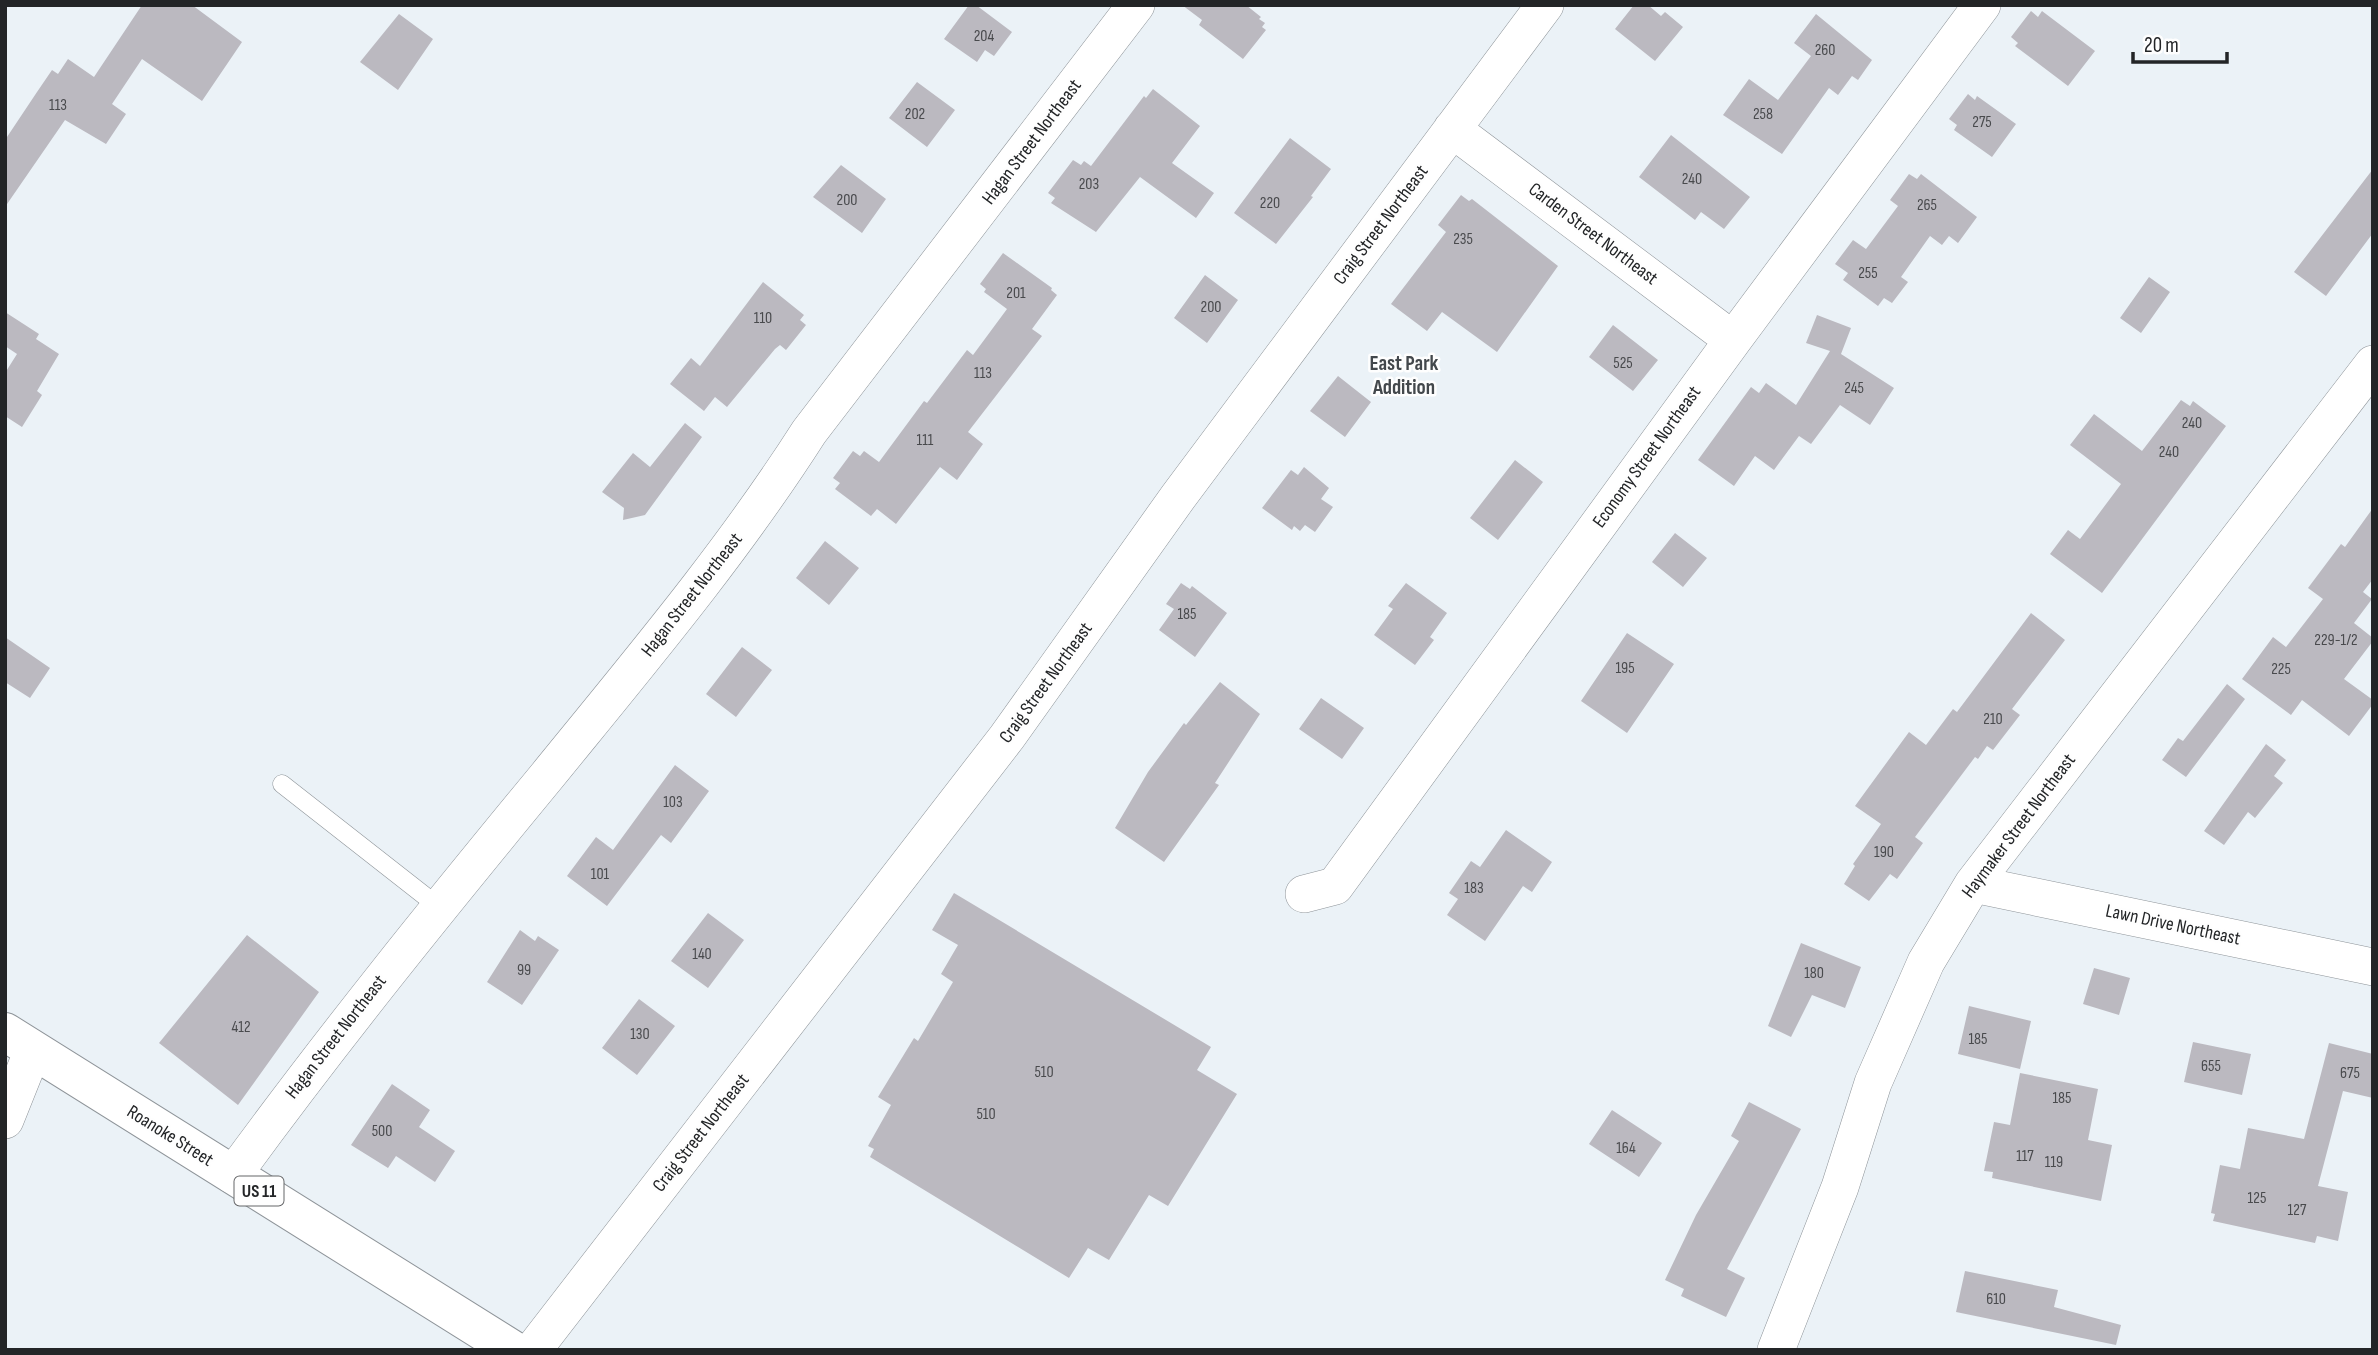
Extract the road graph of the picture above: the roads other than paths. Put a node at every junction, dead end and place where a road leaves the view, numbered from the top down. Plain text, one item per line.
1 (1136, 5) edge
2 (1545, 5) edge
3 (1982, 5) edge
4 (1452, 129) junction
5 (1733, 340) junction
6 (2373, 364) edge
7 (282, 784) dead end
8 (1973, 884) junction
9 (1304, 894) dead end
10 (439, 907) junction
11 (2373, 967) edge
12 (19, 1041) edge
13 (5, 1119) edge
14 (233, 1175) junction
15 (513, 1350) edge
16 (533, 1350) edge
17 (1776, 1350) edge

1 - 10 street, Hagan Street Northeast
2 - 4 street, Craig Street Northeast
3 - 5 street, Economy Street Northeast
4 - 5 street, Carden Street Northeast
4 - 16 street, Craig Street Northeast
5 - 9 street, Economy Street Northeast
6 - 8 street, Haymaker Street Northeast
7 - 10 lane
8 - 11 street, Lawn Drive Northeast
8 - 17 street, Haymaker Street Northeast
10 - 14 street, Hagan Street Northeast
12 - 13 street
12 - 14 main road, Roanoke Street / US 11
14 - 15 main road, Roanoke Street / US 11

